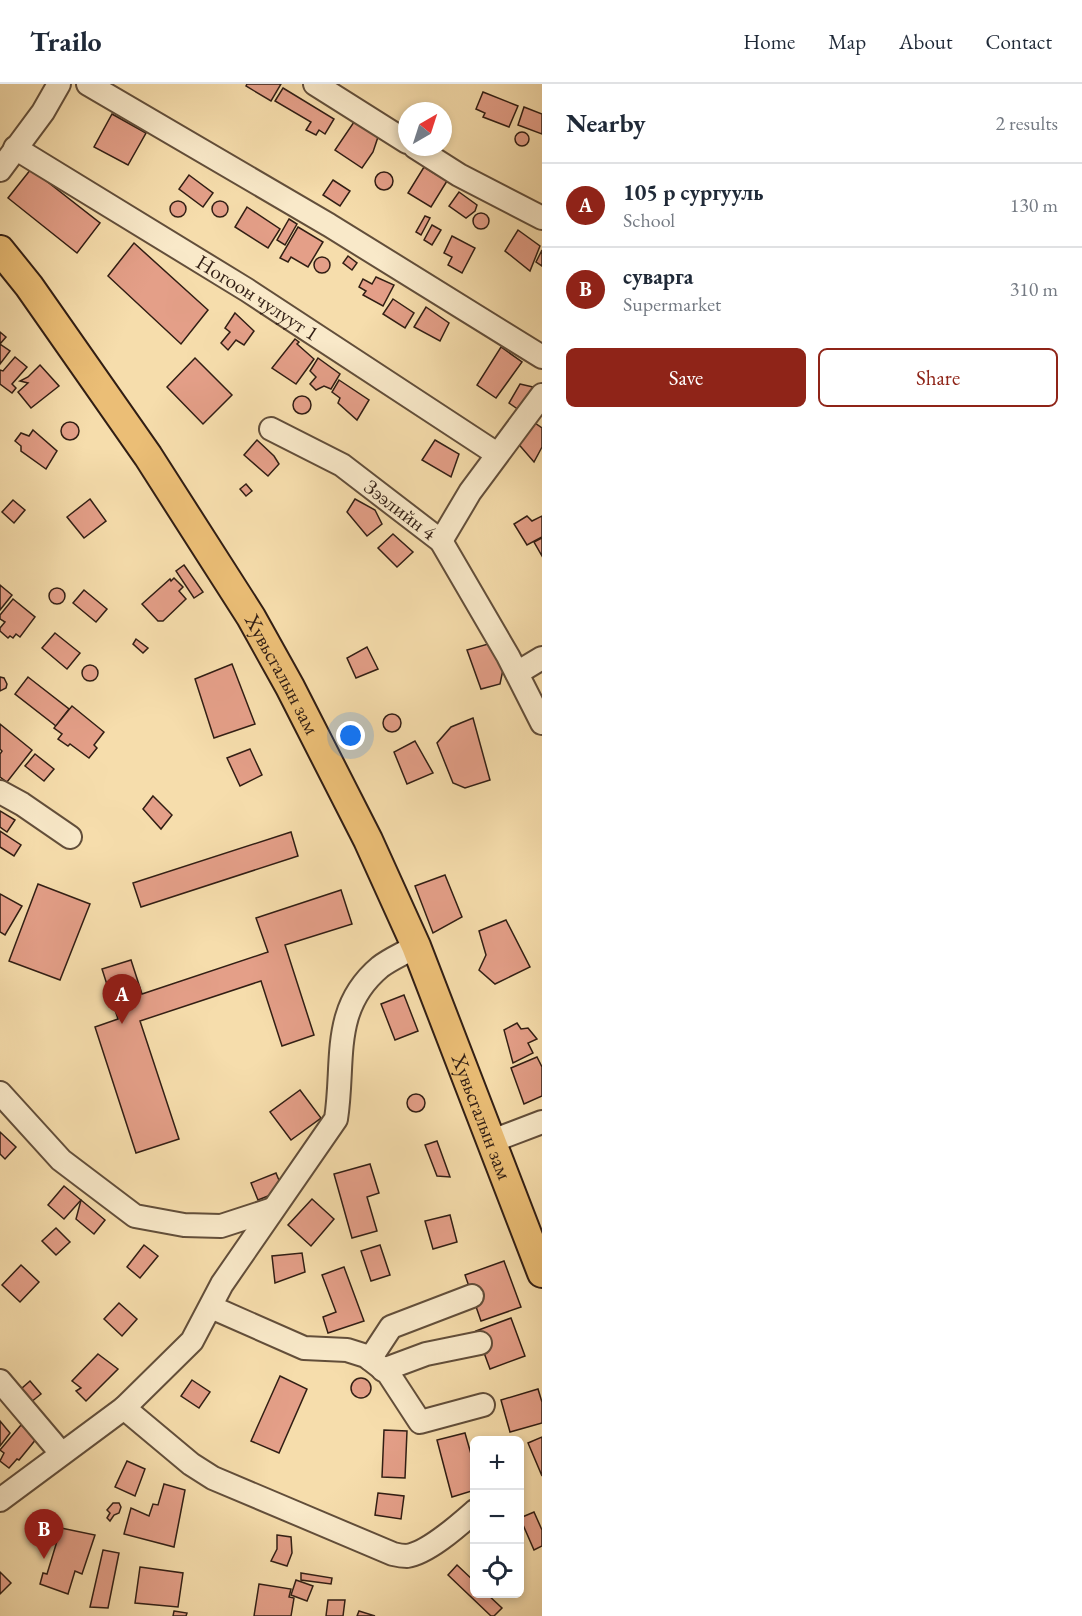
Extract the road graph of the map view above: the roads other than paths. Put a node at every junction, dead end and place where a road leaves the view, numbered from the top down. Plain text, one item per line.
1 (58, 84) edge
2 (88, 84) edge
3 (315, 84) edge
4 (398, 136) edge
5 (15, 148) junction
6 (430, 156) edge
7 (0, 170) edge
8 (542, 218) edge
9 (0, 250) edge
10 (542, 357) edge
11 (542, 395) edge
12 (271, 429) dead end
13 (497, 454) junction
14 (441, 541) junction
15 (542, 658) edge
16 (517, 674) junction
17 (542, 723) edge
18 (0, 792) edge
19 (70, 837) dead end
20 (416, 946) junction
21 (0, 1093) edge
22 (542, 1122) edge
23 (492, 1141) junction
24 (273, 1209) junction
25 (542, 1273) edge
26 (472, 1296) dead end
27 (211, 1307) junction
28 (480, 1343) dead end
29 (377, 1364) junction
30 (0, 1382) edge
31 (483, 1405) dead end
32 (124, 1408) junction
33 (61, 1452) junction
34 (0, 1500) edge
35 (470, 1515) edge

1 - 5 street
2 - 10 street
3 - 4 street
5 - 7 street
5 - 13 street, Ногоон чулуут 1
6 - 8 street
9 - 20 main road, Хувьсгалын зам
11 - 13 street
12 - 14 street, Зээлийн 4
13 - 14 street
14 - 16 street, Зээлийн 4
15 - 16 street
16 - 17 street, Зээлийн 4
18 - 19 street
20 - 23 main road, Хувьсгалын зам
20 - 24 street
21 - 24 street
22 - 23 street
23 - 25 main road, Хувьсгалын зам
24 - 27 street
26 - 29 street
27 - 29 street
27 - 32 street
28 - 29 street
29 - 31 street
30 - 33 street
32 - 33 street
32 - 35 street
33 - 34 street

